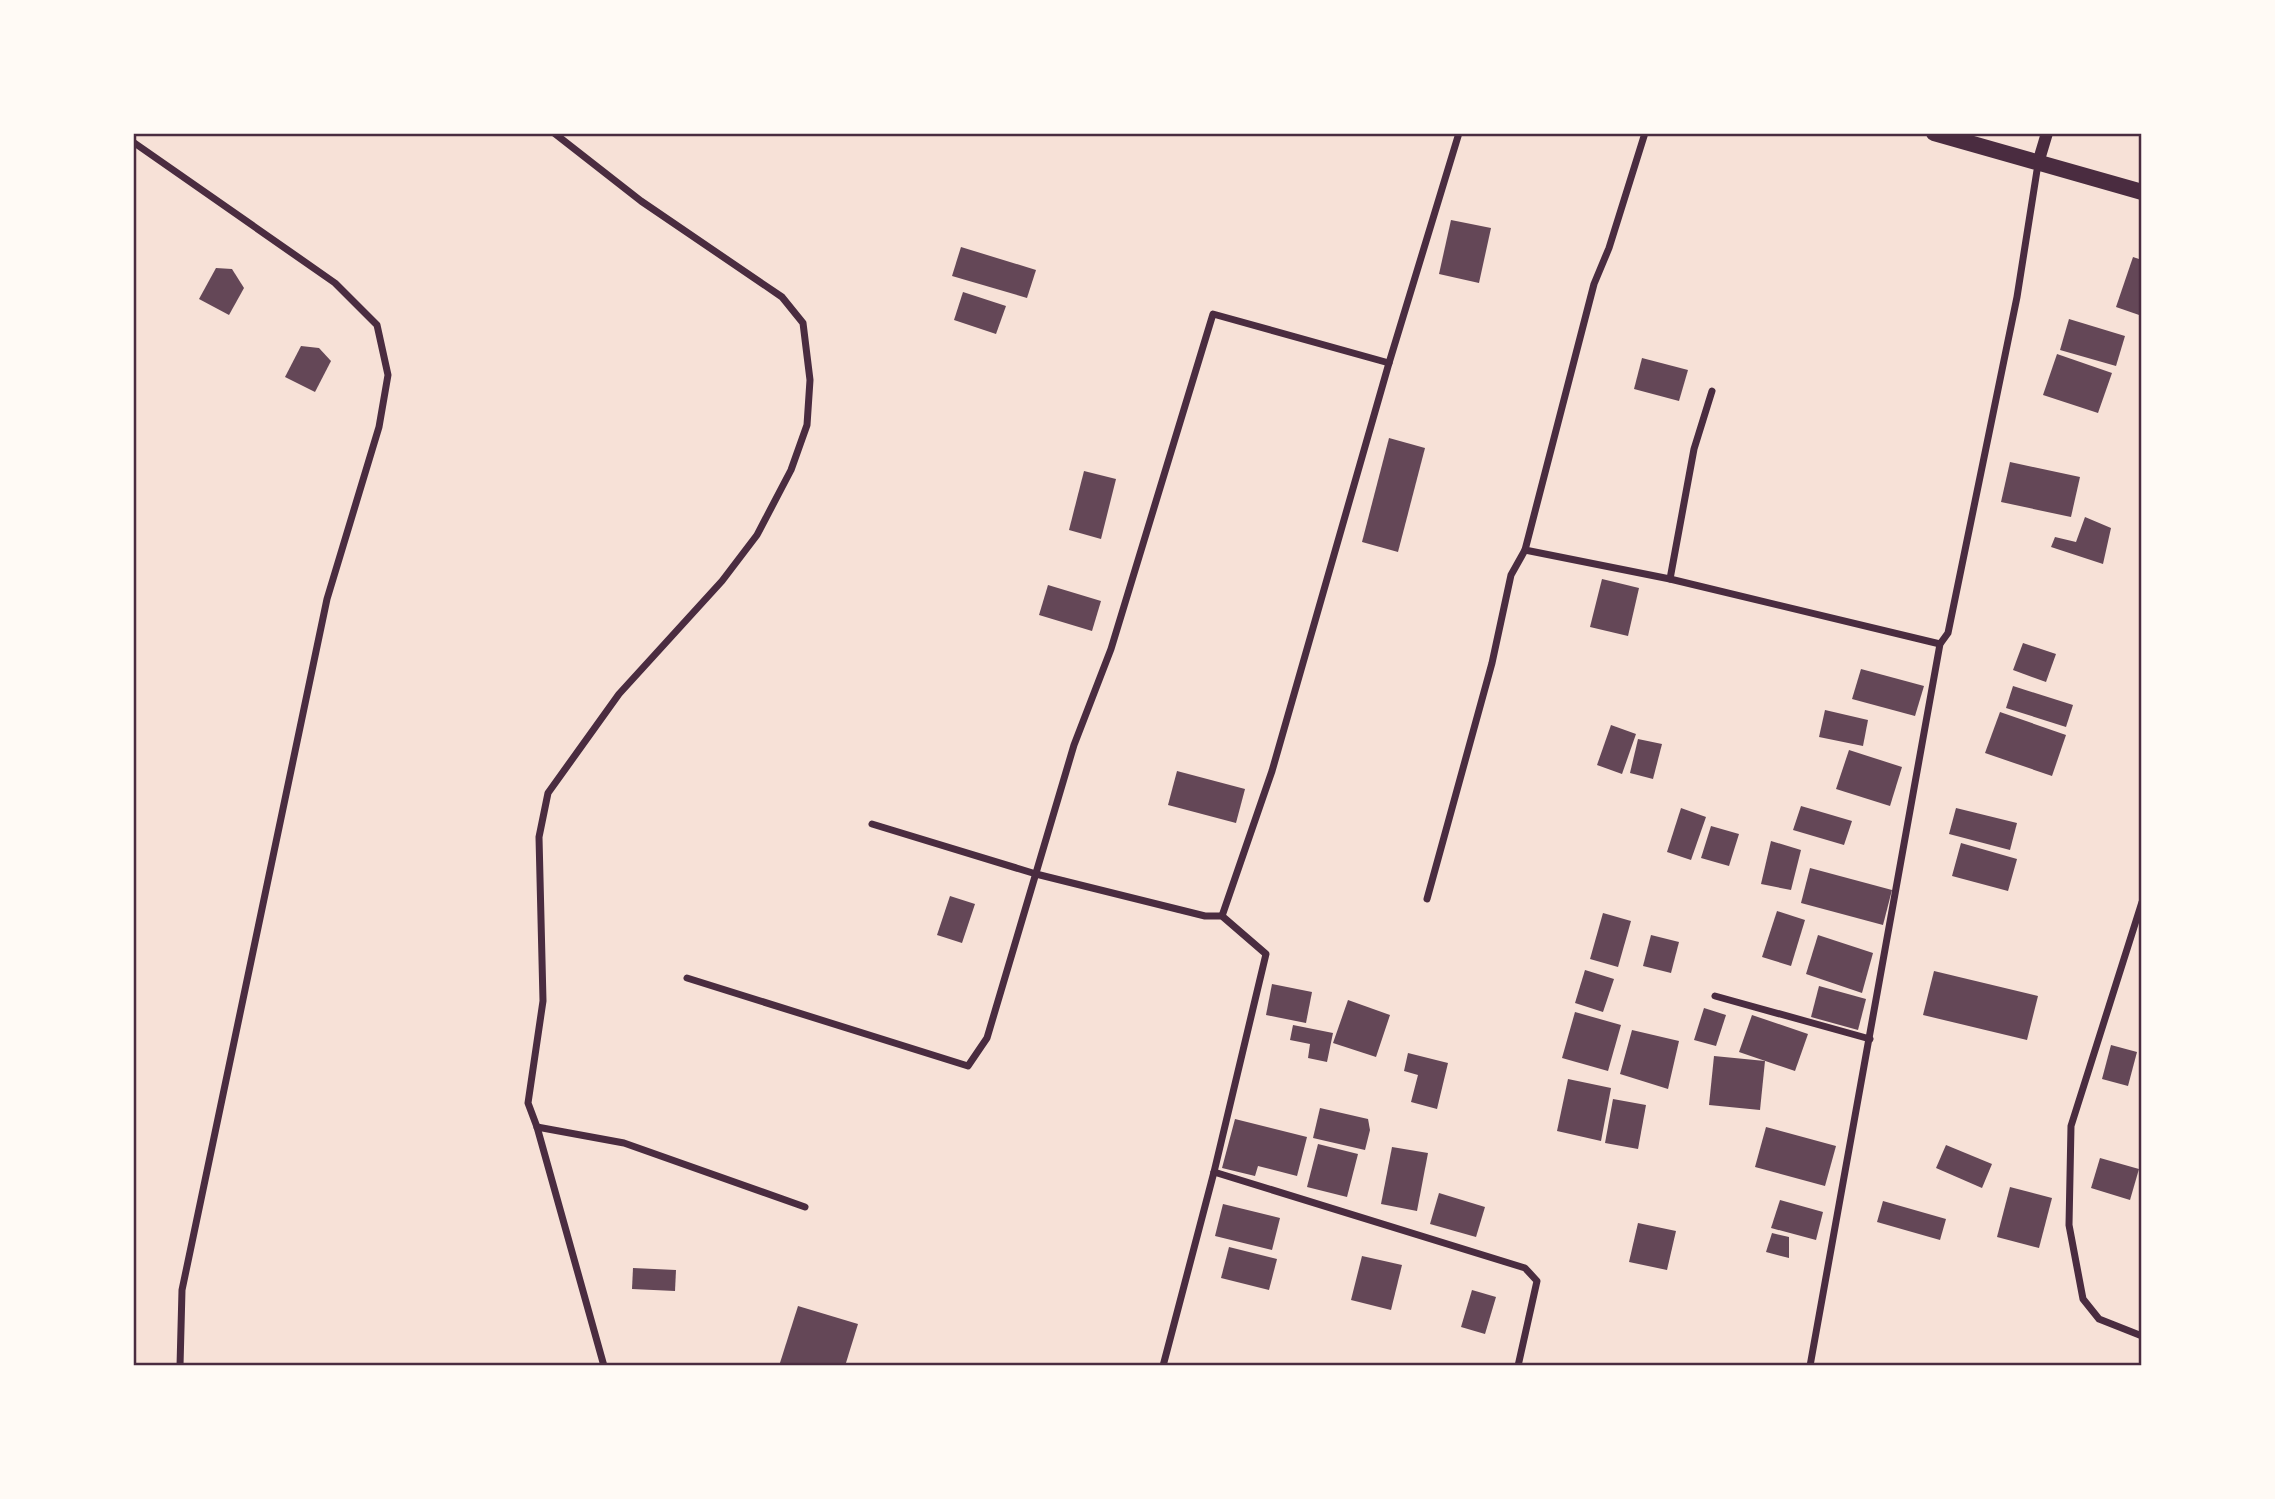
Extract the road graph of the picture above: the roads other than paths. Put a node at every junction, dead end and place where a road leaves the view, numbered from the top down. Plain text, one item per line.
1 (554, 133) edge
2 (1459, 133) edge
3 (1645, 133) edge
4 (1934, 133) edge
5 (2047, 133) edge
6 (133, 142) edge
7 (2038, 163) junction
8 (2142, 192) edge
9 (1389, 363) junction
10 (1712, 391) dead end
11 (1525, 550) junction
12 (1670, 579) junction
13 (1940, 644) junction
14 (872, 824) dead end
15 (1037, 874) junction
16 (1427, 899) dead end
17 (2142, 902) edge
18 (1222, 916) junction
19 (687, 978) dead end
20 (1715, 996) dead end
21 (1870, 1039) junction
22 (537, 1127) junction
23 (1214, 1172) junction
24 (805, 1207) dead end
25 (2142, 1336) edge
26 (180, 1366) edge
27 (604, 1366) edge
28 (1163, 1366) edge
29 (1518, 1366) edge
30 (1810, 1366) edge

1 - 22 street
2 - 9 street
3 - 11 street
4 - 7 highway
5 - 7 street
6 - 26 street
7 - 8 highway
7 - 13 street
9 - 15 street
9 - 18 street
10 - 12 street
11 - 12 street
11 - 16 street
12 - 13 street
13 - 21 street
14 - 15 street
15 - 18 street
15 - 19 street
17 - 25 street
18 - 23 street
20 - 21 street
21 - 30 street
22 - 24 street
22 - 27 street
23 - 28 street
23 - 29 street

